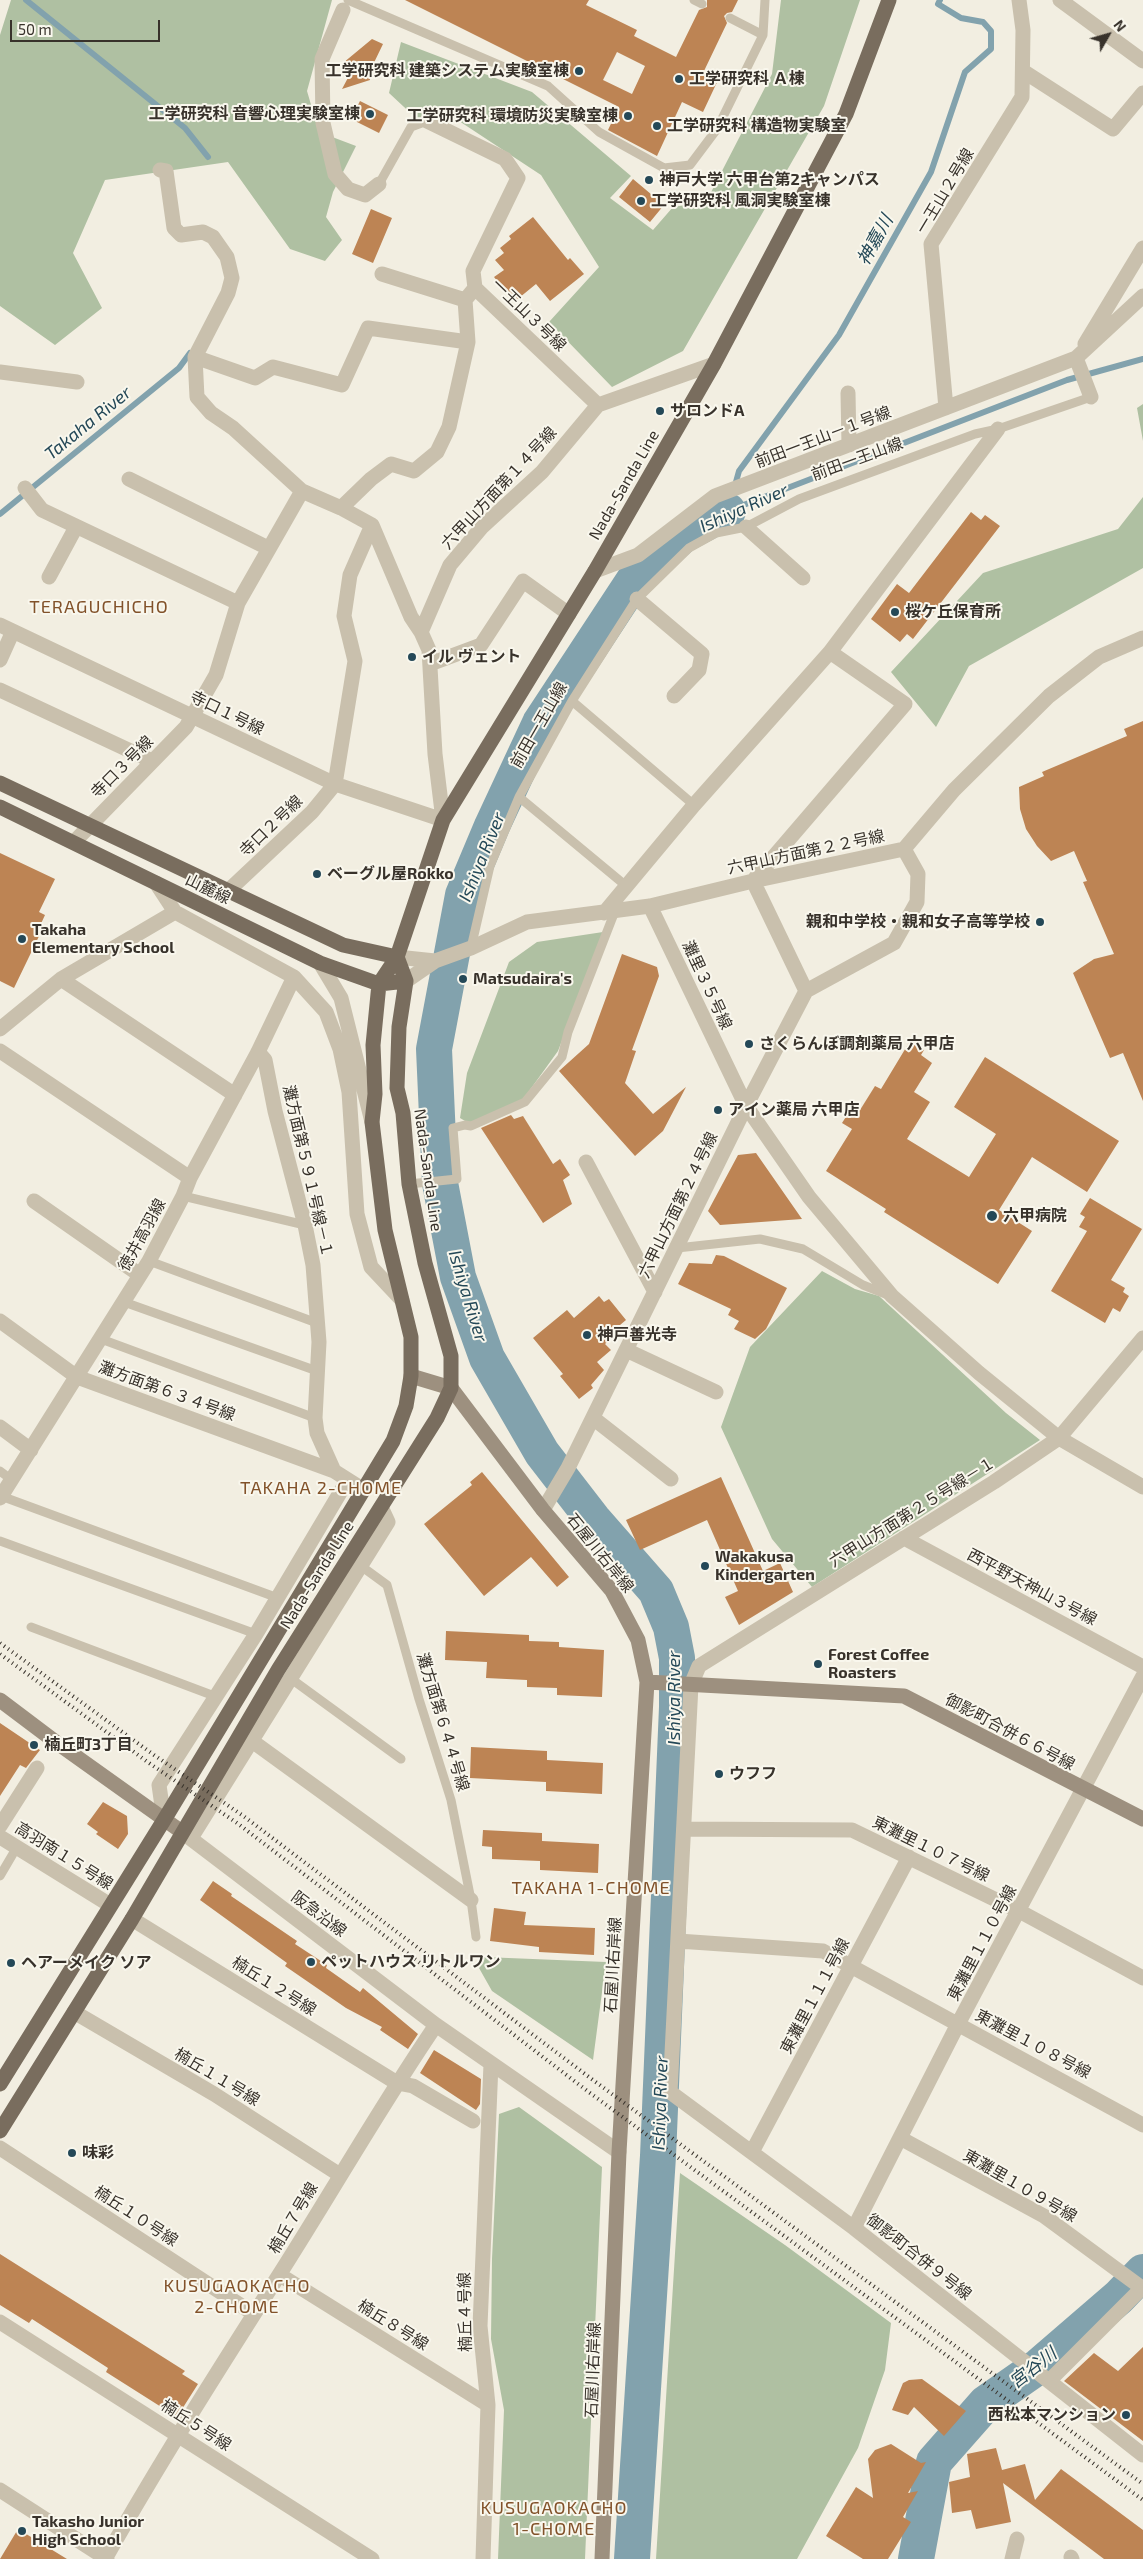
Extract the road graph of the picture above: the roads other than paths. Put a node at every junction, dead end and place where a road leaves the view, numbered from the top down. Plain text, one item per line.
1 (765, 0) edge
2 (889, 0) edge
3 (1019, 0) edge
4 (1060, 0) edge
5 (346, 3) edge
6 (730, 18) dead end
7 (763, 35) junction
8 (1143, 60) edge
9 (1023, 71) junction
10 (1143, 92) edge
11 (427, 121) joint
12 (160, 170) dead end
13 (380, 184) joint
14 (1143, 248) edge
15 (382, 274) dead end
16 (475, 288) junction
17 (1143, 296) edge
18 (465, 300) junction
19 (468, 342) junction
20 (195, 357) junction
21 (1076, 358) junction
22 (714, 364) junction
23 (0, 372) edge
24 (77, 382) dead end
25 (848, 393) dead end
26 (1091, 397) joint
27 (598, 405) junction
28 (946, 408) junction
29 (998, 429) junction
30 (849, 446) junction
31 (129, 479) dead end
32 (26, 488) dead end
33 (302, 491) junction
34 (341, 508) junction
35 (372, 525) junction
36 (76, 527) junction
37 (746, 527) junction
38 (268, 548) junction
39 (595, 571) junction
40 (49, 577) dead end
41 (803, 578) dead end
42 (637, 599) junction
43 (238, 603) junction
44 (569, 614) junction
45 (7, 628) edge
46 (421, 632) junction
47 (1143, 638) edge
48 (830, 652) junction
49 (0, 660) edge
50 (430, 664) junction
51 (0, 690) edge
52 (674, 696) dead end
53 (572, 701) junction
54 (192, 716) junction
55 (152, 761) junction
56 (0, 783) edge
57 (335, 784) junction
58 (519, 797) junction
59 (694, 805) junction
60 (0, 807) edge
61 (443, 820) junction
62 (89, 825) junction
63 (74, 842) junction
64 (904, 849) junction
65 (753, 881) junction
66 (156, 882) junction
67 (626, 885) junction
68 (228, 891) junction
69 (650, 906) junction
70 (175, 912) junction
71 (610, 912) junction
72 (471, 948) junction
73 (397, 957) junction
74 (435, 962) junction
75 (320, 963) junction
76 (294, 977) junction
77 (62, 979) junction
78 (406, 981) junction
79 (379, 984) junction
80 (806, 991) junction
81 (0, 1029) edge
82 (0, 1051) edge
83 (258, 1052) junction
84 (235, 1095) junction
85 (746, 1106) junction
86 (372, 1122) junction
87 (586, 1162) dead end
88 (190, 1178) junction
89 (411, 1184) junction
90 (184, 1196) junction
91 (34, 1201) dead end
92 (305, 1225) junction
93 (677, 1248) junction
94 (149, 1261) junction
95 (140, 1275) junction
96 (655, 1292) junction
97 (892, 1296) junction
98 (402, 1300) junction
99 (124, 1302) junction
100 (0, 1321) edge
101 (317, 1324) junction
102 (101, 1339) junction
103 (1141, 1345) edge
104 (626, 1350) junction
105 (317, 1371) junction
106 (411, 1376) junction
107 (77, 1377) junction
108 (451, 1388) junction
109 (716, 1392) dead end
110 (315, 1418) junction
111 (593, 1418) junction
112 (0, 1427) edge
113 (1059, 1438) junction
114 (31, 1450) junction
115 (334, 1471) junction
116 (6, 1475) edge
117 (672, 1479) dead end
118 (346, 1481) junction
119 (1143, 1486) edge
120 (364, 1490) junction
121 (1, 1497) edge
122 (381, 1507) junction
123 (543, 1510) junction
124 (904, 1538) junction
125 (0, 1541) edge
126 (361, 1566) junction
127 (278, 1598) junction
128 (31, 1627) dead end
129 (256, 1634) junction
130 (1143, 1667) edge
131 (1143, 1676) edge
132 (290, 1678) junction
133 (647, 1682) junction
134 (691, 1686) junction
135 (217, 1697) junction
136 (0, 1700) edge
137 (252, 1741) junction
138 (401, 1759) dead end
139 (37, 1768) dead end
140 (1083, 1789) junction
141 (1143, 1819) edge
142 (164, 1820) junction
143 (0, 1826) edge
144 (684, 1829) junction
145 (186, 1835) junction
146 (0, 1837) edge
147 (17, 1847) junction
148 (909, 1857) junction
149 (0, 1876) edge
150 (471, 1900) junction
151 (110, 1905) junction
152 (1019, 1911) junction
153 (132, 1919) junction
154 (476, 1937) dead end
155 (678, 1941) junction
156 (851, 1966) junction
157 (1143, 1978) edge
158 (74, 2012) junction
159 (958, 2024) junction
160 (436, 2025) junction
161 (491, 2064) junction
162 (396, 2083) junction
163 (0, 2084) edge
164 (472, 2121) dead end
165 (1143, 2125) edge
166 (0, 2131) edge
167 (900, 2138) junction
168 (0, 2148) edge
169 (619, 2152) junction
170 (752, 2152) junction
171 (340, 2175) junction
172 (854, 2228) junction
173 (280, 2275) junction
174 (1142, 2288) edge
175 (254, 2314) junction
176 (0, 2322) edge
177 (1044, 2377) junction
178 (488, 2405) junction
179 (177, 2434) junction
180 (1143, 2455) edge
181 (0, 2490) edge
182 (1017, 2539) dead end
183 (105, 2559) edge
184 (372, 2559) edge
185 (483, 2559) edge
186 (602, 2559) edge
187 (1012, 2559) edge

1 - 7 lane
2 - 22 main road, Nada-Sanda Line
3 - 9 street, 一王山２号線
4 - 8 street
5 - 7 lane
5 - 13 street
6 - 7 lane
9 - 10 street
9 - 28 street, 一王山２号線
11 - 13 lane
11 - 16 street
12 - 20 street
14 - 21 street
15 - 18 street
16 - 18 street, 一王山３号線
16 - 27 street, 一王山３号線
17 - 21 street
18 - 19 street
19 - 20 street
19 - 34 street
20 - 33 street
21 - 26 street, 前田一王山線
21 - 28 street, 前田一王山－１号線
22 - 27 street
22 - 39 main road, Nada-Sanda Line
23 - 24 street
25 - 30 street
26 - 29 lane, 前田一王山線
27 - 46 street, 六甲山方面第１４号線
28 - 30 street, 前田一王山－１号線
29 - 37 lane, 前田一王山線
29 - 48 street
30 - 39 street, 前田一王山－１号線
31 - 38 street
32 - 36 street
33 - 34 street
33 - 38 street, 寺口３号線
34 - 35 street
35 - 46 street
35 - 57 street
36 - 40 street
36 - 43 street
37 - 41 street
37 - 42 lane, 前田一王山線
38 - 43 street, 寺口３号線
39 - 44 main road, Nada-Sanda Line
42 - 52 street
42 - 53 lane, 前田一王山線
43 - 54 street, 寺口３号線
44 - 50 street
44 - 61 main road, Nada-Sanda Line
45 - 49 street
45 - 54 street, 寺口１号線
46 - 50 street
47 - 64 street, 六甲山方面第２２号線
48 - 59 street
48 - 65 street
50 - 61 street
51 - 55 street
53 - 58 lane, 前田一王山線
53 - 59 lane
54 - 55 street, 寺口３号線
54 - 57 street, 寺口１号線
55 - 62 street, 寺口３号線
56 - 62 main road, 山麓線
57 - 61 street, 寺口１号線
57 - 68 street, 寺口２号線
58 - 67 lane
58 - 72 lane, 前田一王山線
59 - 67 street
60 - 63 main road, 山麓線
61 - 73 main road, Nada-Sanda Line
62 - 63 street, 寺口３号線
62 - 68 main road, 山麓線
63 - 66 main road, 山麓線
64 - 65 street, 六甲山方面第２２号線
64 - 80 street
65 - 69 street, 六甲山方面第２２号線
65 - 80 street
66 - 70 street
66 - 75 main road, 山麓線
67 - 71 street
68 - 73 main road, 山麓線
69 - 71 street, 六甲山方面第２２号線
69 - 85 street, 灘里３５号線
70 - 76 street
70 - 77 street
71 - 72 street, 六甲山方面第２２号線
71 - 89 lane
72 - 74 street, 六甲山方面第２２号線
73 - 74 street
73 - 78 main road, Nada-Sanda Line
73 - 79 main road, Nada-Sanda Line
74 - 78 street, 六甲山方面第２２号線
75 - 79 main road, 山麓線
75 - 86 street
76 - 83 street, 徳井高羽線
76 - 98 street
77 - 81 street
77 - 84 street
78 - 79 main road, 山麓線
78 - 89 main road, Nada-Sanda Line
79 - 86 main road, Nada-Sanda Line
80 - 85 street, 六甲山方面第２４号線
82 - 88 street
83 - 84 street, 徳井高羽線
83 - 92 street, 灘方面第５９１号線－１
84 - 88 street, 徳井高羽線
85 - 93 street, 六甲山方面第２４号線
85 - 97 street, 灘里３５号線
86 - 98 main road, Nada-Sanda Line
87 - 96 street
88 - 90 street, 徳井高羽線
89 - 108 main road, Nada-Sanda Line
90 - 92 lane
90 - 94 street, 徳井高羽線
91 - 95 street
92 - 101 street, 灘方面第５９１号線－１
93 - 96 street, 六甲山方面第２４号線
93 - 97 lane
94 - 95 street, 徳井高羽線
94 - 101 lane
95 - 99 street, 徳井高羽線
96 - 104 street, 六甲山方面第２４号線
97 - 113 street, 灘里３５号線
98 - 106 main road, Nada-Sanda Line
99 - 102 street, 徳井高羽線
99 - 105 lane
100 - 107 street, 灘方面第６３４号線
101 - 105 street, 灘方面第５９１号線－１
102 - 107 street, 徳井高羽線
102 - 110 lane
103 - 113 street, 六甲山方面第２５号線－１
104 - 109 street
104 - 111 street, 六甲山方面第２４号線
105 - 110 street, 灘方面第５９１号線－１
106 - 108 street
106 - 120 main road, Nada-Sanda Line
107 - 114 street, 徳井高羽線
107 - 115 street, 灘方面第６３４号線
108 - 122 main road, Nada-Sanda Line
108 - 123 street, 石屋川右岸線
110 - 115 street, 灘方面第５９１号線－１
111 - 117 street
111 - 123 street, 六甲山方面第２４号線
112 - 114 street
113 - 119 street, 灘里３５号線
113 - 124 street, 六甲山方面第２５号線－１
114 - 116 street, 徳井高羽線
115 - 118 street, 灘方面第５９１号線－１
116 - 121 street, 徳井高羽線
118 - 120 street, 灘方面第５９１号線－１
118 - 127 street
120 - 142 main road, Nada-Sanda Line
121 - 127 lane
122 - 126 street
122 - 145 main road, Nada-Sanda Line
123 - 133 street, 石屋川右岸線
124 - 130 street, 西平野天神山３号線
124 - 134 street, 六甲山方面第２５号線－１
125 - 129 lane
126 - 132 street
126 - 150 lane, 灘方面第６４４号線
127 - 129 street
128 - 135 lane
129 - 135 street
131 - 140 street, 東灘里１１０号線
132 - 137 street
132 - 138 lane
133 - 134 street, 御影町合併６６号線
133 - 169 street, 石屋川右岸線
134 - 140 street, 御影町合併６６号線
134 - 144 street
135 - 142 street
136 - 142 street, 阪急沿線
137 - 145 street
137 - 150 street
139 - 143 street
140 - 141 street, 御影町合併６６号線
140 - 152 street, 東灘里１１０号線
142 - 145 street, 阪急沿線
142 - 151 main road, Nada-Sanda Line
144 - 148 street, 東灘里１０７号線
144 - 155 street
145 - 153 main road, Nada-Sanda Line
145 - 160 street, 阪急沿線
146 - 147 street, 高羽南１５号線
147 - 149 lane
147 - 151 street, 高羽南１５号線
148 - 152 street, 東灘里１０７号線
148 - 156 street, 東灘里１１１号線
150 - 154 lane, 灘方面第６４４号線
151 - 163 main road, Nada-Sanda Line
152 - 157 street, 東灘里１０７号線
152 - 159 street, 東灘里１１０号線
153 - 158 main road, Nada-Sanda Line
153 - 162 street, 楠丘１２号線
155 - 156 street, 東灘里１０８号線
155 - 170 street, 御影町合併９号線
156 - 159 street, 東灘里１０８号線
156 - 170 street, 東灘里１１１号線
158 - 166 main road, Nada-Sanda Line
158 - 171 street, 楠丘１１号線
159 - 165 street, 東灘里１０８号線
159 - 167 street, 東灘里１１０号線
160 - 161 street, 阪急沿線
160 - 162 street, 楠丘７号線
161 - 169 street, 阪急沿線
161 - 178 street, 楠丘４号線
162 - 164 street, 楠丘１２号線
162 - 171 street, 楠丘７号線
167 - 172 street, 東灘里１１０号線
167 - 174 street, 東灘里１０９号線
168 - 175 street, 楠丘１０号線
169 - 186 street, 石屋川右岸線
170 - 172 street, 御影町合併９号線
171 - 173 street, 楠丘７号線
172 - 177 street, 御影町合併９号線
173 - 175 street, 楠丘７号線
173 - 178 street, 楠丘８号線
174 - 177 street
175 - 179 street, 楠丘７号線
176 - 179 street, 楠丘５号線
177 - 180 street, 御影町合併９号線
178 - 185 street, 楠丘４号線
179 - 183 street, 楠丘７号線
179 - 184 street, 楠丘５号線
181 - 183 street
182 - 187 street

